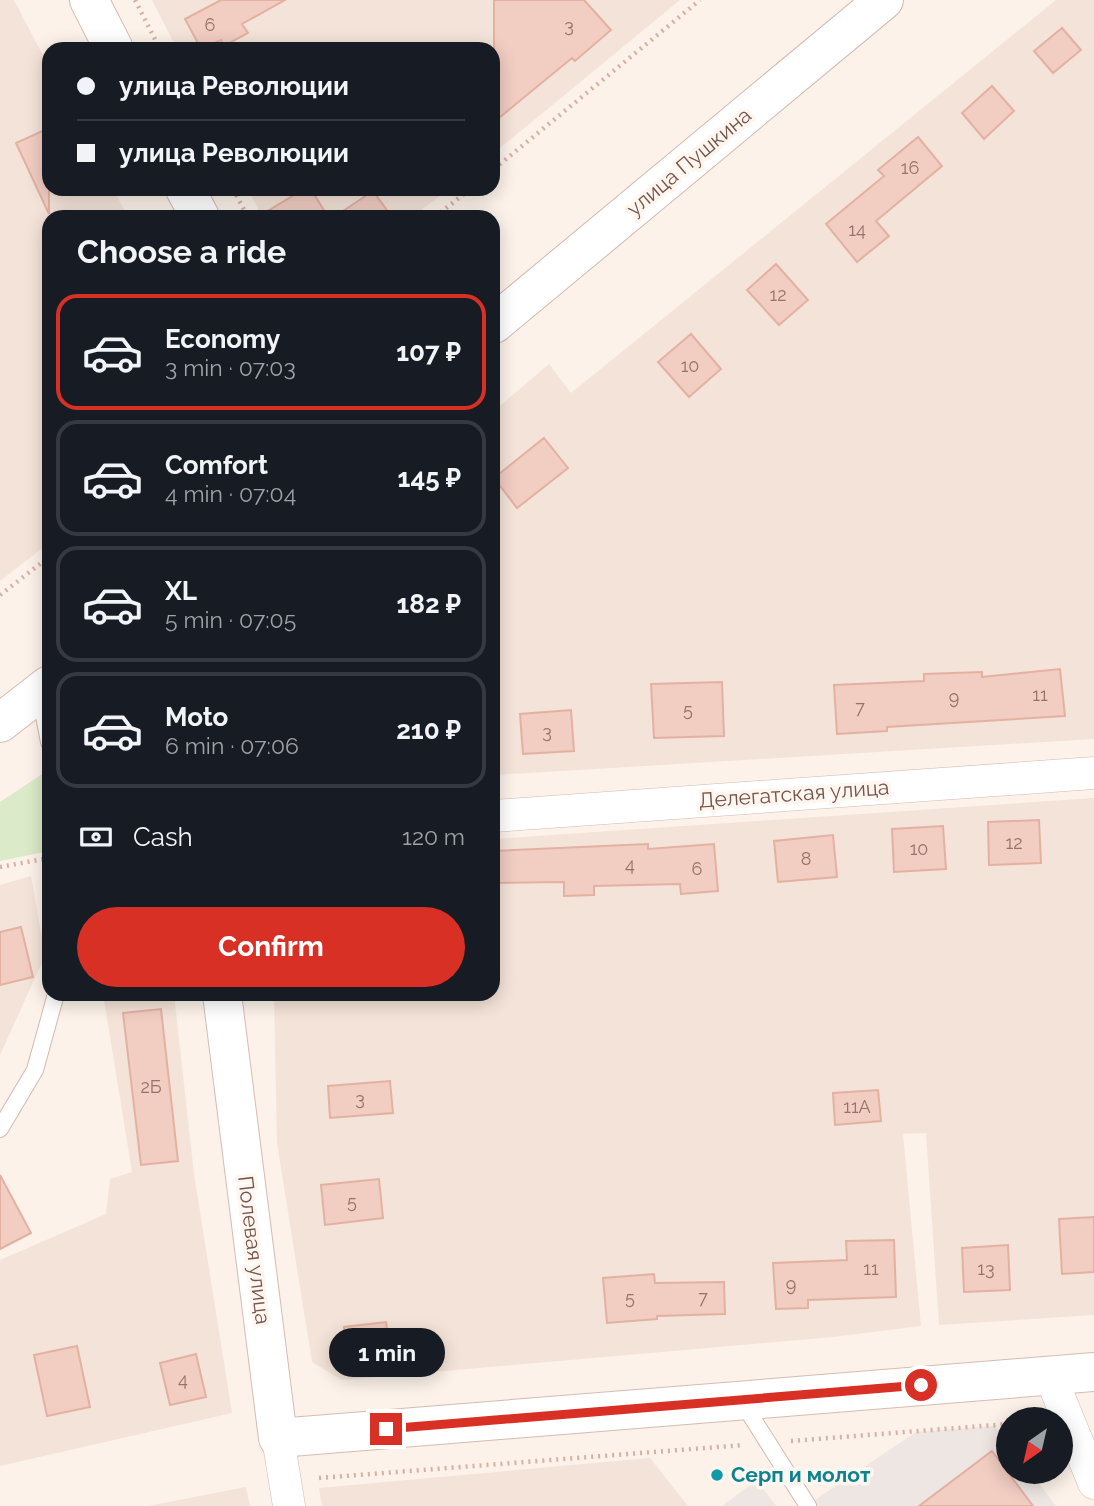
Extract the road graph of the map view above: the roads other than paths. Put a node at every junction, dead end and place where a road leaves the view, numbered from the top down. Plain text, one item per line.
1 (89, 0) edge
2 (884, 0) edge
3 (110, 42) edge
4 (500, 319) edge
5 (42, 691) edge
6 (0, 723) edge
7 (1094, 773) edge
8 (500, 816) edge
9 (54, 1001) edge
10 (223, 1001) edge
11 (0, 1129) edge
12 (1094, 1371) edge
13 (1050, 1375) junction
14 (740, 1398) junction
15 (278, 1438) junction
16 (1094, 1483) edge
17 (289, 1506) edge
18 (808, 1506) edge

1 - 3 main road
2 - 4 main road, улица Пушкина
5 - 6 main road
7 - 8 street, Делегатская улица
9 - 11 lane
10 - 15 main road, Полевая улица
12 - 13 main road
13 - 14 main road
13 - 16 street
14 - 15 main road
14 - 18 lane
15 - 17 street, Полевая улица

